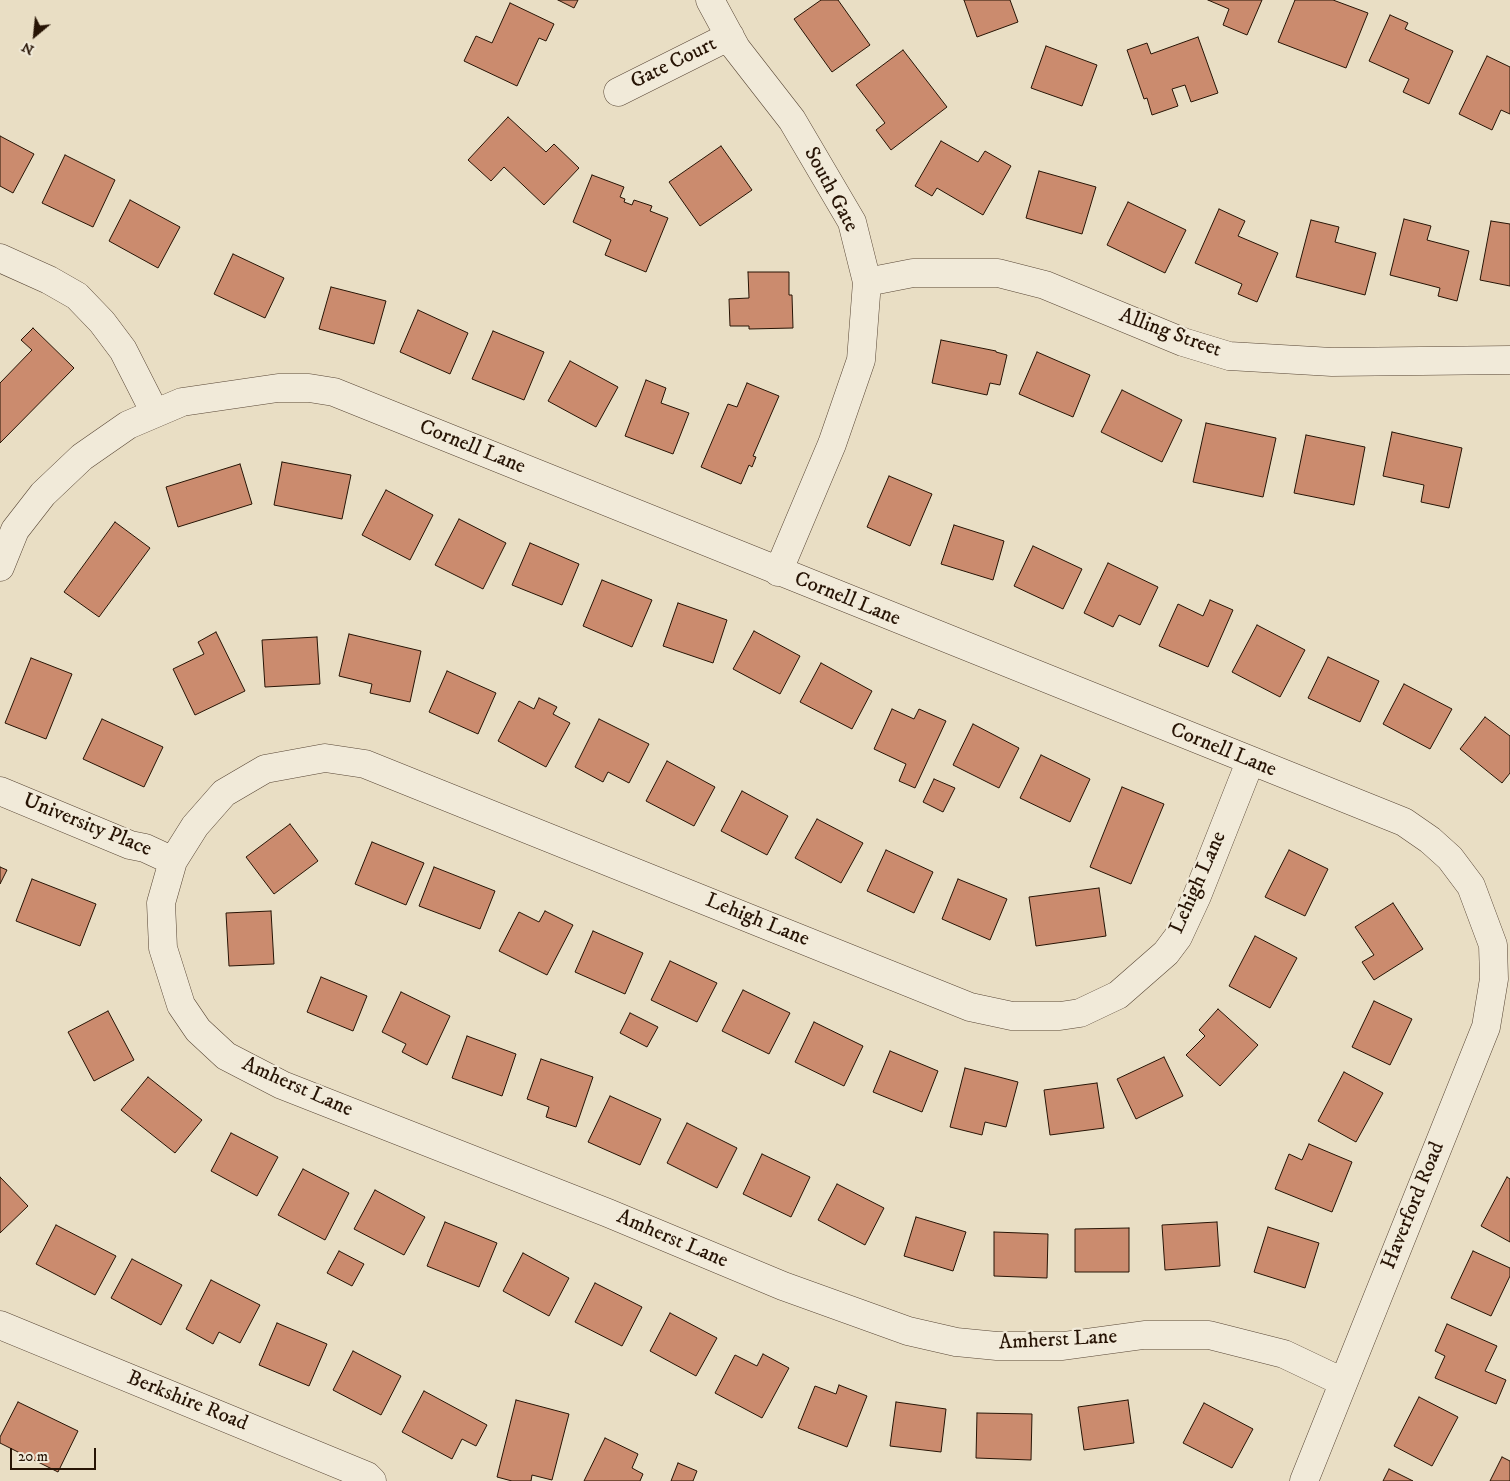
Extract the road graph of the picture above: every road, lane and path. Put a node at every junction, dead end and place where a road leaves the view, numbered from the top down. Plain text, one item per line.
1 (710, 0) edge
2 (730, 36) junction
3 (618, 92) dead end
4 (0, 258) edge
5 (867, 282) junction
6 (1510, 360) edge
7 (155, 413) junction
8 (0, 567) edge
9 (778, 572) junction
10 (1250, 762) junction
11 (0, 791) edge
12 (173, 861) junction
13 (1486, 926) joint
14 (0, 1325) edge
15 (1343, 1382) junction
16 (372, 1481) edge
17 (1304, 1481) edge

1 - 2 street, South Gate
2 - 3 street, Gate Court
2 - 5 street, South Gate
4 - 7 street
5 - 6 street, Alling Street
5 - 9 street, South Gate
7 - 8 street
7 - 9 street, Cornell Lane
9 - 10 street, Cornell Lane
10 - 12 street, Lehigh Lane
10 - 13 street, Cornell Lane
11 - 12 street, University Place
12 - 15 street, Amherst Lane
13 - 15 street, Haverford Road
14 - 16 street, Berkshire Road
15 - 17 street, Haverford Road

